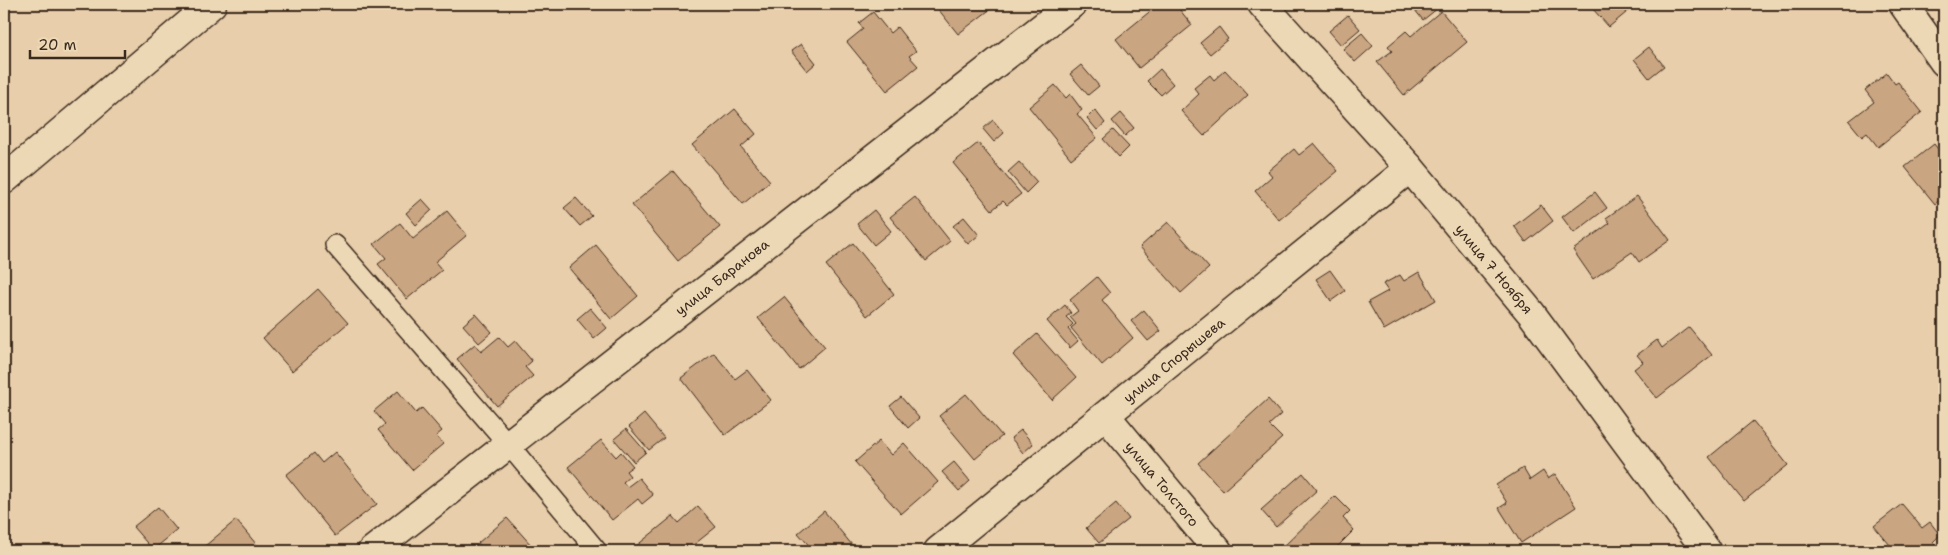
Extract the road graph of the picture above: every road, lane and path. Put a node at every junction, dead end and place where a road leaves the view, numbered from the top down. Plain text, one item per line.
1 (212, 4) edge
2 (1072, 4) edge
3 (1262, 4) edge
4 (1903, 4) edge
5 (1944, 62) edge
6 (1410, 168) junction
7 (4, 180) edge
8 (335, 246) dead end
9 (1106, 416) junction
10 (508, 444) junction
11 (372, 551) edge
12 (598, 551) edge
13 (938, 551) edge
14 (1218, 551) edge
15 (1707, 551) edge

1 - 7 street
2 - 10 street, улица Баранова
3 - 6 street, улица 7 Ноября
4 - 5 street
6 - 9 street, улица Спорышева
6 - 15 street, улица 7 Ноября
8 - 10 lane
9 - 13 street, улица Спорышева
9 - 14 street, улица Толстого
10 - 11 street, улица Баранова
10 - 12 lane

